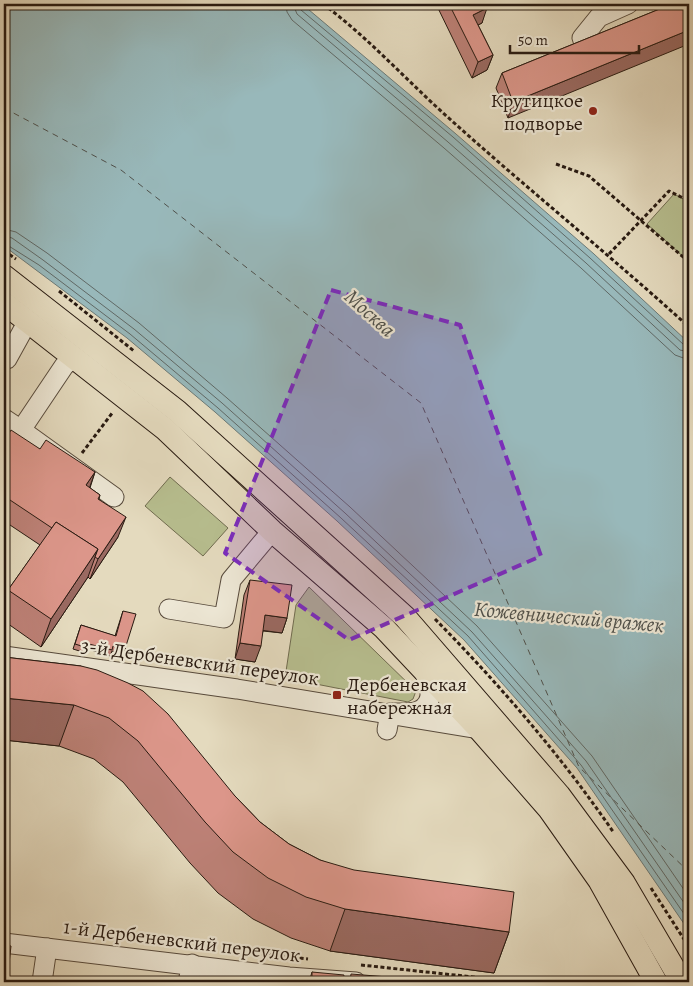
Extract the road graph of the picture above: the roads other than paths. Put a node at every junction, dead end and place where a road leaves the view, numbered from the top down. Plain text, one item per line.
1 (628, 4) edge
2 (582, 38) edge
3 (4, 276) edge
4 (4, 303) edge
5 (28, 321) junction
6 (74, 357) junction
7 (5, 360) edge
8 (12, 427) edge
9 (114, 497) dead end
10 (272, 531) junction
11 (169, 609) dead end
12 (4, 656) edge
13 (422, 668) junction
14 (388, 722) junction
15 (479, 729) junction
16 (508, 734) junction
17 (4, 943) edge
18 (47, 948) junction
19 (190, 973) edge
20 (349, 977) edge
21 (288, 979) edge
22 (42, 982) edge
23 (656, 982) edge
24 (682, 982) edge

1 - 2 street
3 - 16 main road
4 - 5 main road
5 - 6 main road
5 - 7 street
6 - 8 street
6 - 10 main road
8 - 9 street
10 - 11 street
10 - 13 main road
12 - 14 street, 3-й Дербеневский переулок
13 - 14 street
13 - 15 main road
14 - 15 street, 3-й Дербеневский переулок
15 - 16 street, 3-й Дербеневский переулок
15 - 23 main road
16 - 24 main road
17 - 18 street, 1-й Дербеневский переулок
18 - 19 street, 1-й Дербеневский переулок
18 - 22 street
19 - 21 street, 1-й Дербеневский переулок
20 - 21 street, 1-й Дербеневский переулок

